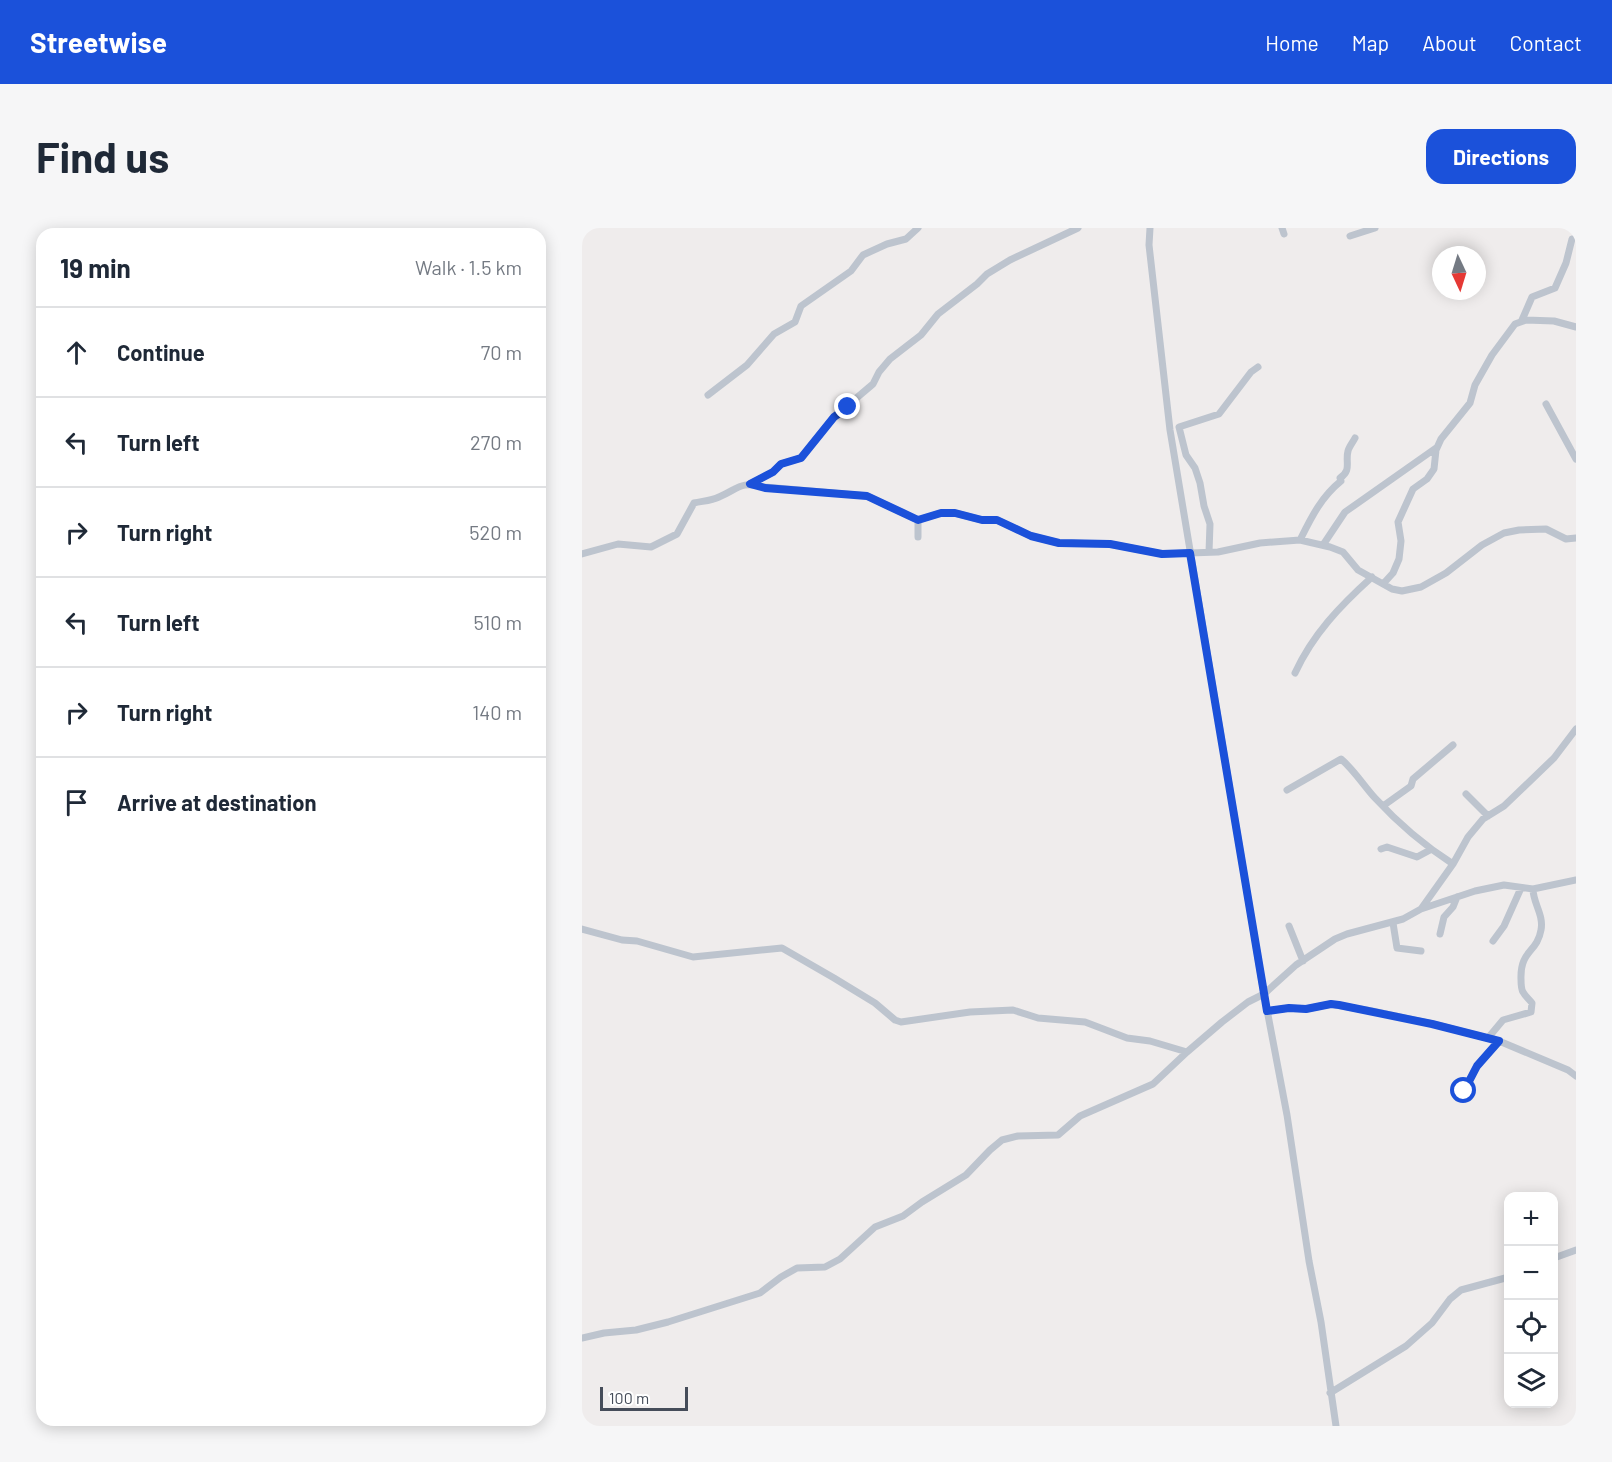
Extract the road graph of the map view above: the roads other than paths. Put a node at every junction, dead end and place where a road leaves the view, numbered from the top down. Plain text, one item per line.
1 (918, 228) edge
2 (1078, 228) edge
3 (1150, 228) edge
4 (1375, 228) edge
5 (1350, 236) dead end
6 (1572, 239) dead end
7 (1522, 320) junction
8 (1576, 327) edge
9 (1258, 367) dead end
10 (708, 394) dead end
11 (1546, 404) dead end
12 (1355, 438) dead end
13 (1438, 446) junction
14 (1576, 459) edge
15 (750, 484) junction
16 (918, 520) junction
17 (918, 537) dead end
18 (1576, 538) edge
19 (1300, 540) junction
20 (1323, 546) junction
21 (1209, 552) junction
22 (1190, 553) junction
23 (582, 554) edge
24 (1372, 577) junction
25 (1383, 584) junction
26 (1295, 673) dead end
27 (1576, 729) edge
28 (1569, 738) junction
29 (1576, 744) edge
30 (1453, 745) dead end
31 (1287, 790) dead end
32 (1466, 794) dead end
33 (1383, 806) junction
34 (1488, 816) junction
35 (1382, 849) dead end
36 (1430, 850) junction
37 (1453, 864) junction
38 (1576, 880) edge
39 (1521, 888) junction
40 (1533, 890) junction
41 (1457, 897) junction
42 (1421, 909) junction
43 (1393, 923) junction
44 (1289, 926) dead end
45 (582, 929) edge
46 (1440, 934) dead end
47 (1493, 941) dead end
48 (1421, 951) dead end
49 (1303, 961) junction
50 (1264, 994) junction
51 (1267, 1011) junction
52 (1488, 1038) junction
53 (1499, 1041) junction
54 (1187, 1052) junction
55 (1576, 1076) edge
56 (1464, 1091) dead end
57 (1576, 1250) edge
58 (1558, 1257) edge
59 (1504, 1278) edge
60 (582, 1338) edge
61 (1330, 1392) junction
62 (1336, 1426) edge

1 - 10 street
2 - 15 street
3 - 22 street
4 - 5 street
6 - 7 street
7 - 8 street
7 - 13 street
9 - 21 street
11 - 14 street
12 - 19 street
13 - 20 street
13 - 25 street
15 - 16 street
15 - 23 street
16 - 17 street
16 - 22 street
18 - 25 street
19 - 20 street
19 - 21 street
20 - 24 street
21 - 22 street
22 - 50 street
24 - 25 street
24 - 26 street
27 - 28 street
28 - 29 street
28 - 34 street
30 - 33 street
31 - 33 street
32 - 34 street
33 - 36 street
34 - 37 street
35 - 36 street
36 - 37 street
37 - 42 street
38 - 40 street
39 - 40 street
39 - 41 street
39 - 47 street
40 - 52 street
41 - 42 street
41 - 46 street
42 - 43 street
43 - 48 street
43 - 49 street
44 - 49 street
45 - 54 street
49 - 50 street
50 - 51 street
50 - 54 street
51 - 52 street
51 - 61 street
52 - 53 street
53 - 55 street
53 - 56 street
54 - 60 street
57 - 58 street
59 - 61 street
61 - 62 street

